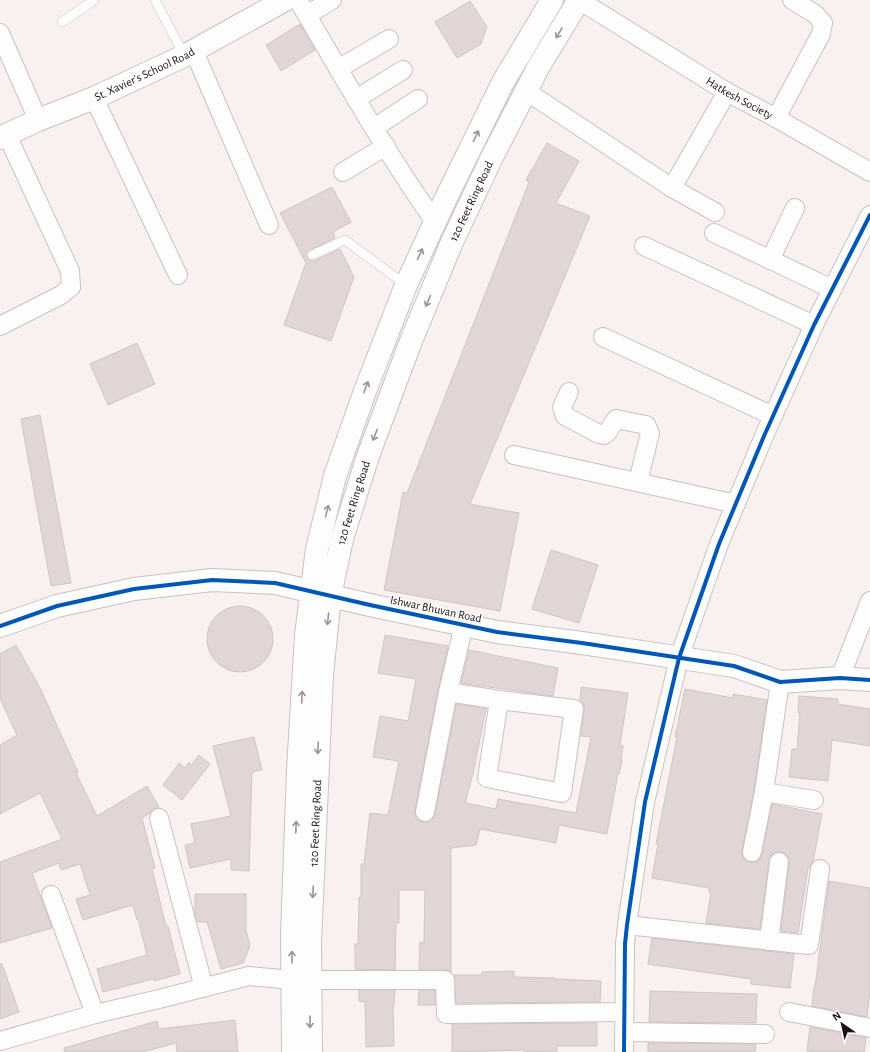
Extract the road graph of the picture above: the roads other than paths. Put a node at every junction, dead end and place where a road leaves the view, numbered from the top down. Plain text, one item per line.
1 (94, 0) edge
2 (155, 0) edge
3 (285, 0) edge
4 (298, 0) edge
5 (332, 0) edge
6 (552, 0) edge
7 (579, 0) edge
8 (792, 0) edge
9 (307, 15) junction
10 (62, 22) dead end
11 (0, 33) edge
12 (389, 39) dead end
13 (189, 53) junction
14 (338, 69) junction
15 (403, 70) dead end
16 (526, 91) junction
17 (727, 92) junction
18 (94, 98) junction
19 (356, 98) junction
20 (418, 99) dead end
21 (776, 118) junction
22 (38, 120) junction
23 (374, 128) junction
24 (3, 137) edge
25 (386, 146) junction
26 (343, 172) dead end
27 (870, 172) edge
28 (672, 188) junction
29 (795, 208) dead end
30 (715, 212) dead end
31 (870, 215) edge
32 (435, 222) junction
33 (269, 225) dead end
34 (714, 233) dead end
35 (644, 246) dead end
36 (312, 255) dead end
37 (770, 260) junction
38 (178, 275) dead end
39 (406, 285) junction
40 (832, 289) junction
41 (814, 325) junction
42 (0, 326) edge
43 (603, 337) dead end
44 (569, 392) dead end
45 (773, 416) junction
46 (514, 455) dead end
47 (638, 482) junction
48 (736, 504) junction
49 (320, 593) junction
50 (870, 601) edge
51 (464, 625) junction
52 (0, 626) edge
53 (678, 658) junction
54 (840, 678) junction
55 (870, 680) edge
56 (780, 682) junction
57 (448, 692) junction
58 (499, 700) junction
59 (764, 792) junction
60 (814, 800) dead end
61 (425, 812) dead end
62 (159, 818) dead end
63 (752, 852) dead end
64 (779, 862) dead end
65 (820, 869) dead end
66 (51, 895) dead end
67 (628, 925) junction
68 (770, 941) junction
69 (301, 980) junction
70 (204, 988) junction
71 (624, 1012) junction
72 (789, 1012) dead end
73 (95, 1014) junction
74 (870, 1028) edge
75 (624, 1032) junction
76 (765, 1034) dead end
77 (0, 1041) edge
78 (293, 1052) edge
79 (311, 1052) edge
80 (624, 1052) edge

1 - 10 lane
2 - 13 lane
3 - 13 main road, St. Xavier's School Road
4 - 9 street
5 - 9 street
32 -> 6 main road, 120 Feet Ring Road
7 -> 16 main road, 120 Feet Ring Road
7 - 17 street, Hatkesh Society
8 - 21 street, Hatkesh Society
9 - 14 street
11 - 22 street
12 - 14 street
13 - 18 main road, St. Xavier's School Road
13 - 33 street
14 - 19 street
15 - 19 street
16 - 28 street
16 -> 49 main road, 120 Feet Ring Road
17 - 21 street, Hatkesh Society
17 - 28 street
18 - 22 main road, St. Xavier's School Road
18 - 38 street
19 - 23 street
20 - 23 street
21 - 27 street
22 - 24 main road, St. Xavier's School Road
23 - 25 street
24 - 42 street
25 - 26 street
25 - 32 street
28 - 30 street
29 - 37 street
31 - 40 street
39 -> 32 main road, 120 Feet Ring Road
34 - 37 street
35 - 41 street
36 - 39 lane
37 - 40 street
49 -> 39 main road, 120 Feet Ring Road
40 - 41 street
41 - 45 street
43 - 45 street
44 - 47 street
45 - 48 street
46 - 47 street
47 - 48 street
48 - 53 street
49 - 51 main road, Ishwar Bhuvan Road
49 - 52 main road, Ishwar Bhuvan Road
49 - 69 main road, 120 Feet Ring Road
50 - 54 street
51 - 53 main road, Ishwar Bhuvan Road
51 - 57 street
53 - 56 main road, Ishwar Bhuvan Road
53 - 67 street
54 - 55 main road, Ishwar Bhuvan Road
54 - 56 main road, Ishwar Bhuvan Road
56 - 59 street
57 - 58 street
57 - 61 street
58 - 58 street
59 - 60 street
59 - 63 street
62 - 70 street
64 - 68 street
65 - 68 street
66 - 73 street
67 - 68 street
67 - 71 street
69 - 70 street
69 - 71 street
69 - 78 main road, 120 Feet Ring Road
69 -> 79 main road, 120 Feet Ring Road
70 - 73 street
71 - 75 street
72 - 74 street
73 - 77 street
75 - 76 street
75 - 80 street

